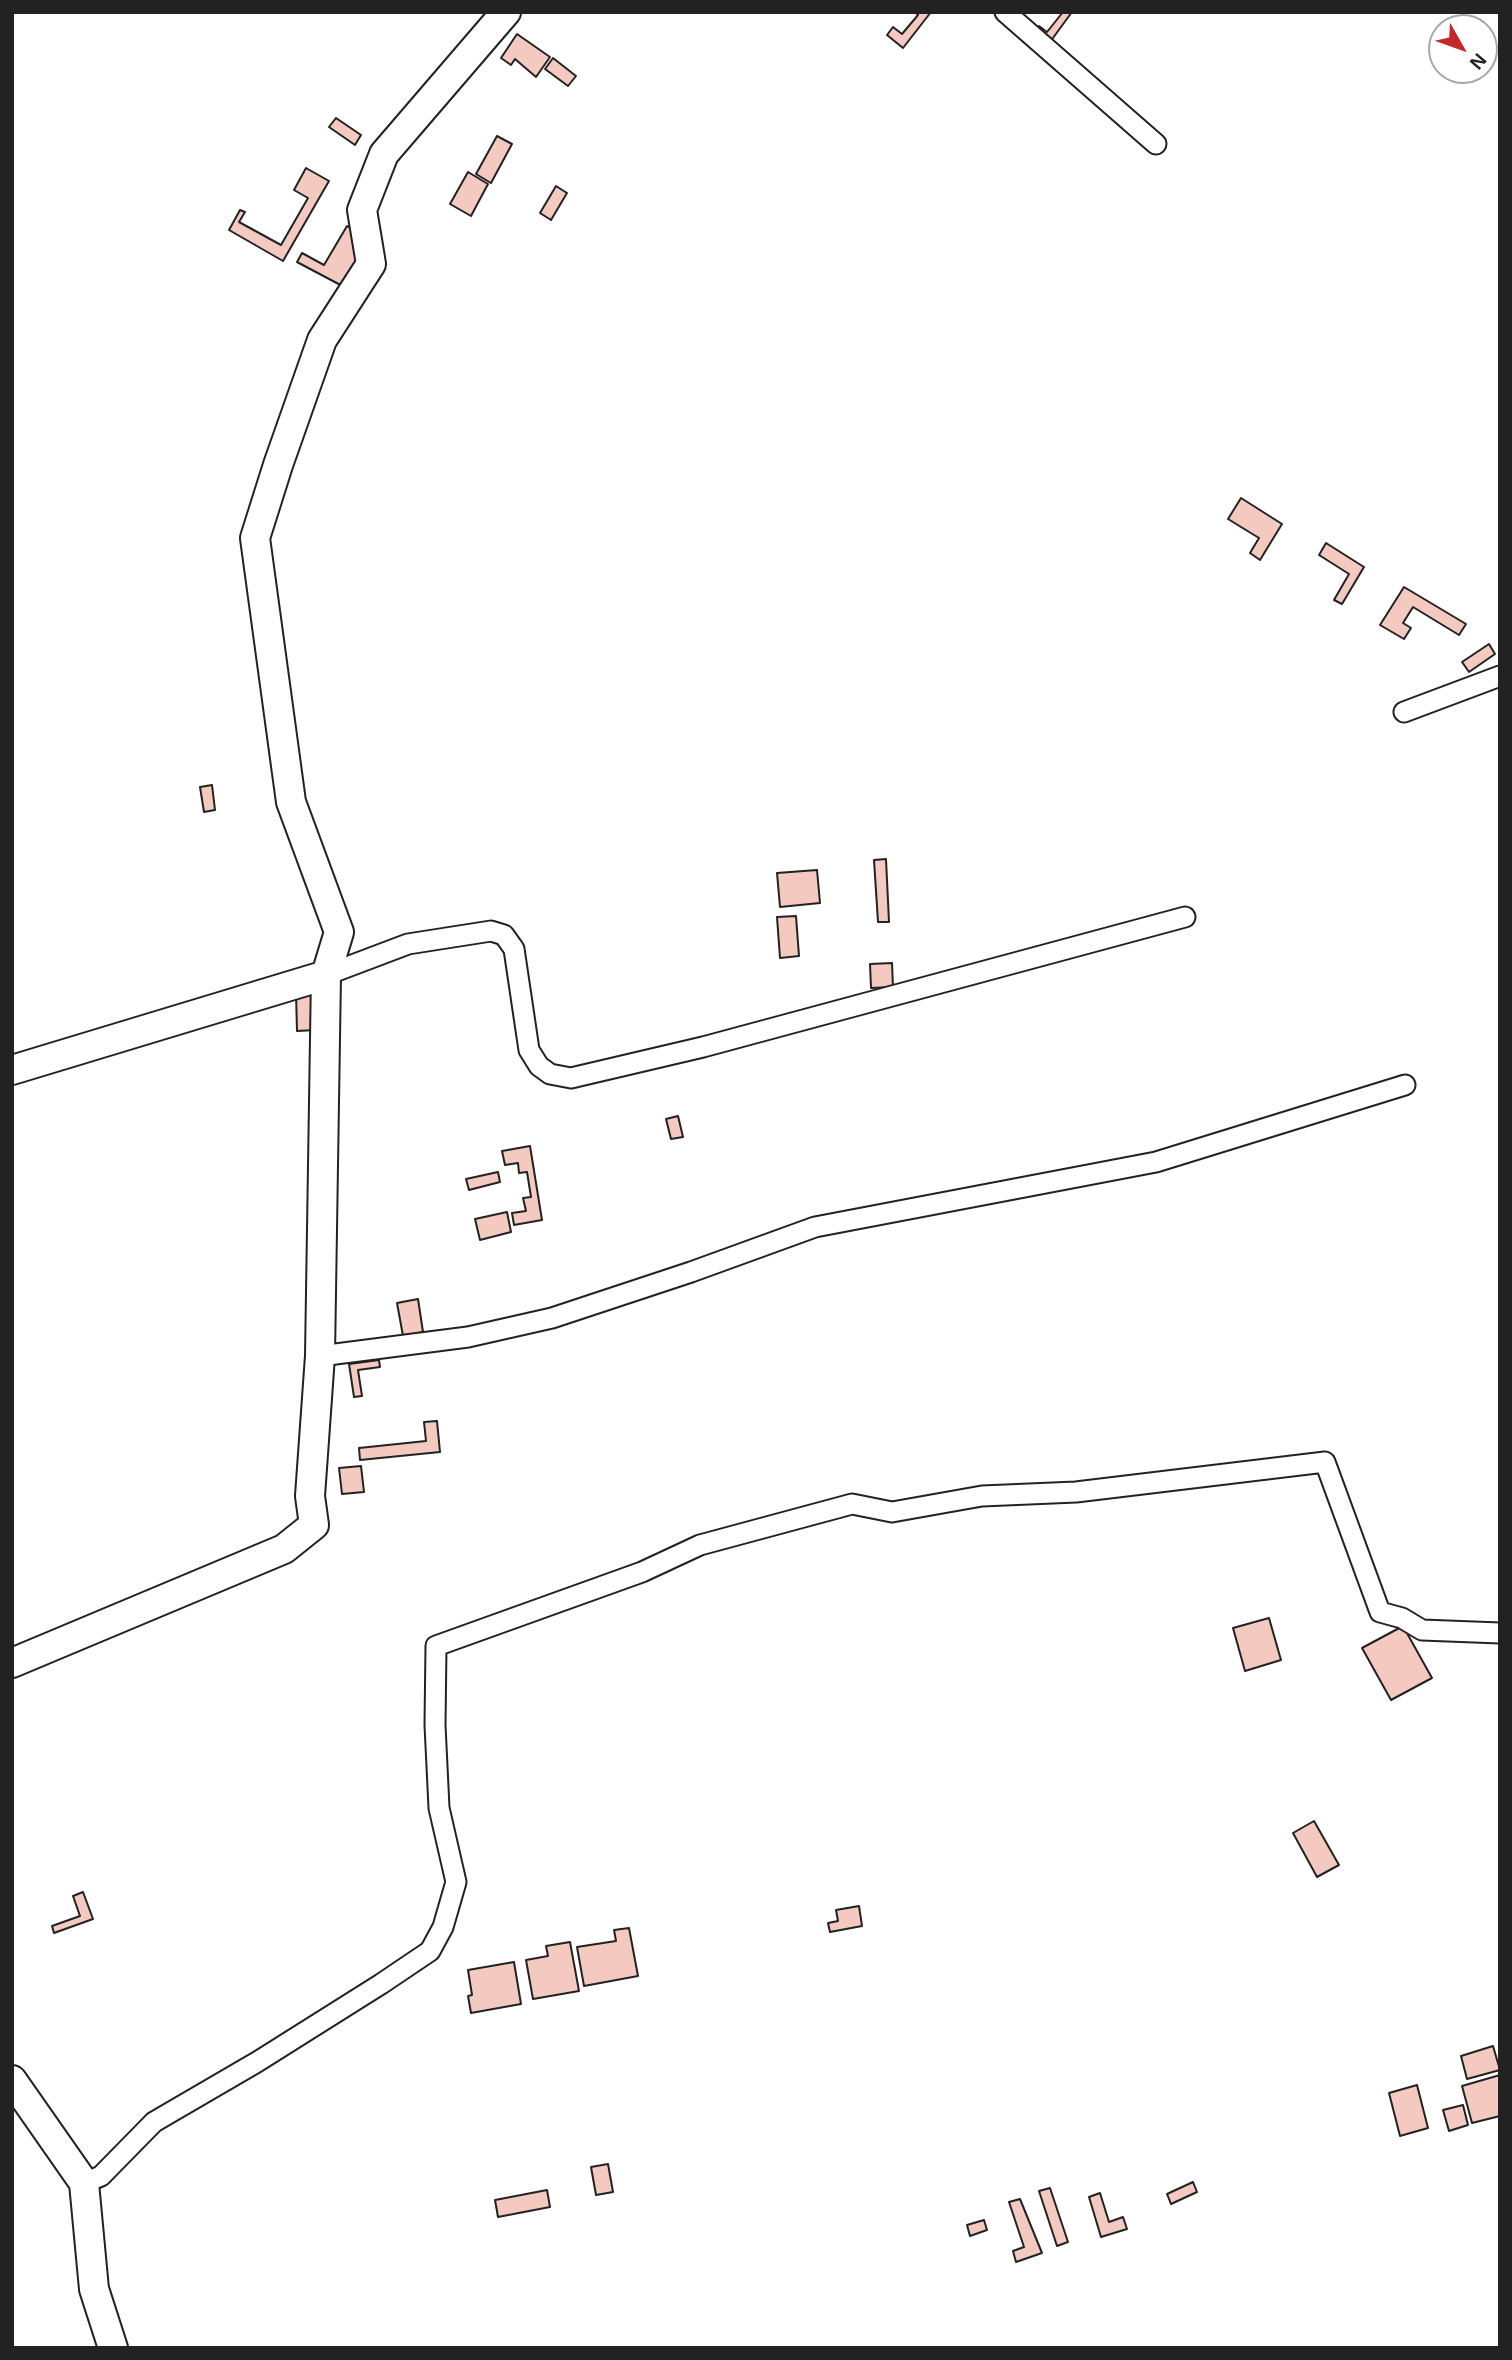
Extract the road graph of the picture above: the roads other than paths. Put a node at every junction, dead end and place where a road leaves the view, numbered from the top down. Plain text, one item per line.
1 (506, 12) edge
2 (1005, 12) edge
3 (1156, 144) dead end
4 (1500, 676) edge
5 (1405, 712) dead end
6 (1185, 918) dead end
7 (326, 975) junction
8 (12, 1070) edge
9 (1405, 1085) dead end
10 (320, 1356) junction
11 (1500, 1633) edge
12 (12, 1663) edge
13 (12, 2080) edge
14 (83, 2183) junction
15 (113, 2348) edge

1 - 7 street
2 - 3 street
4 - 5 street
6 - 7 street
7 - 8 street
7 - 10 street
9 - 10 street
10 - 12 street
11 - 14 street
13 - 14 street
14 - 15 street

